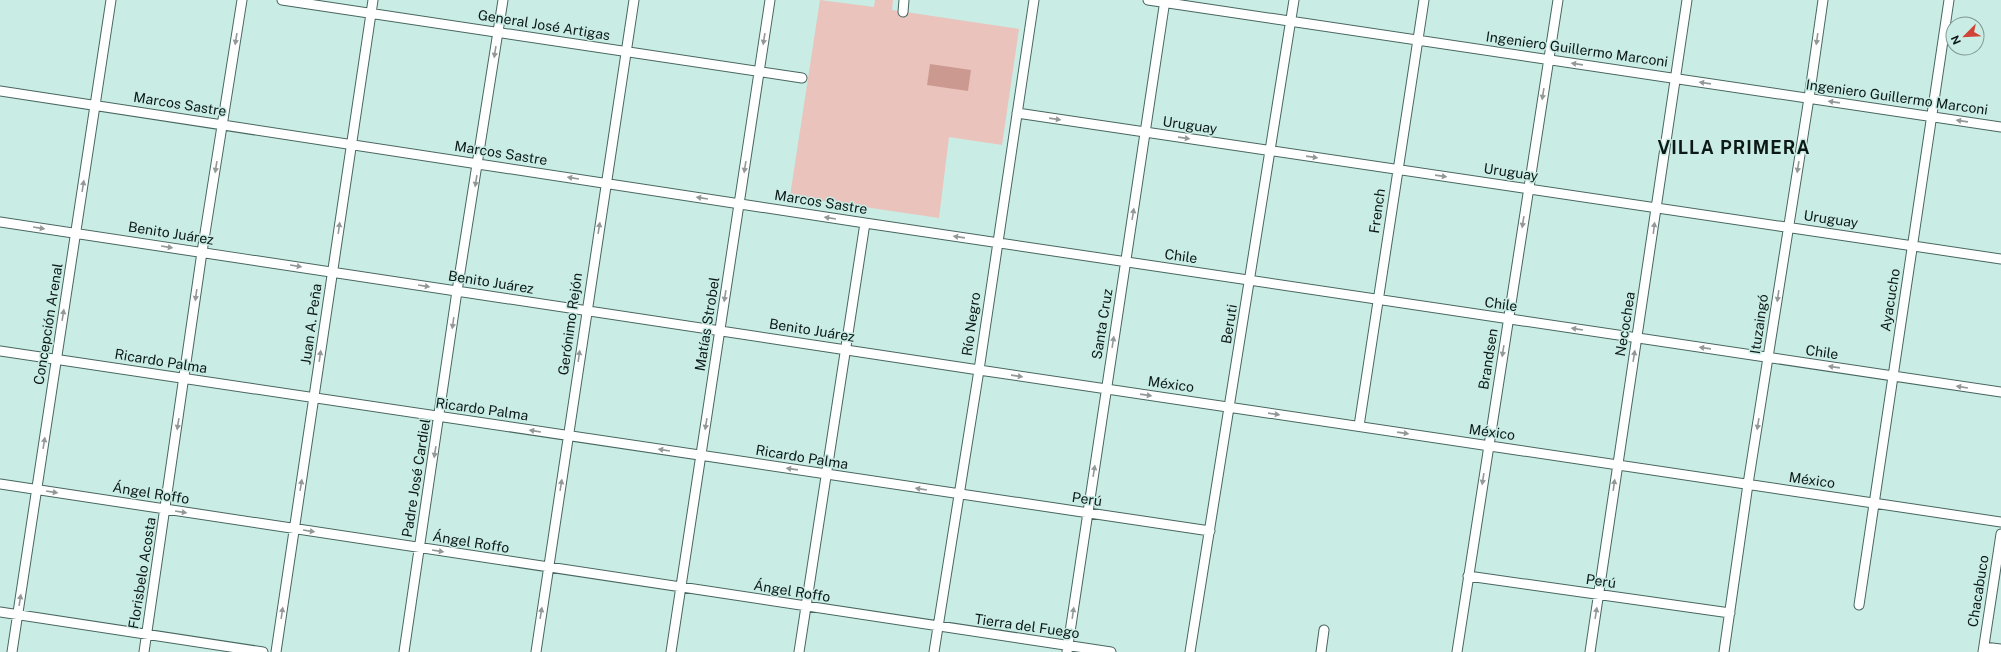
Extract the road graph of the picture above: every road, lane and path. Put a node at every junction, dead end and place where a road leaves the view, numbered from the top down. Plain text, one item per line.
1 (111, 0) edge
2 (242, 0) edge
3 (282, 0) edge
4 (373, 0) edge
5 (503, 0) edge
6 (634, 0) edge
7 (770, 0) edge
8 (904, 0) edge
9 (1034, 0) edge
10 (1148, 0) edge
11 (1294, 0) edge
12 (1424, 0) edge
13 (1558, 0) edge
14 (1687, 0) edge
15 (1823, 0) edge
16 (1949, 0) edge
17 (1165, 1) edge
18 (903, 12) dead end
19 (371, 14) junction
20 (1291, 21) junction
21 (498, 32) junction
22 (1418, 40) junction
23 (627, 52) junction
24 (1549, 59) junction
25 (759, 72) junction
26 (802, 78) dead end
27 (1675, 78) junction
28 (0, 91) edge
29 (1809, 98) junction
30 (95, 105) junction
31 (1017, 113) junction
32 (1932, 116) junction
33 (223, 125) junction
34 (2001, 127) edge
35 (1145, 132) junction
36 (352, 145) junction
37 (1270, 151) junction
38 (478, 164) junction
39 (1397, 170) junction
40 (606, 183) junction
41 (1529, 189) junction
42 (739, 203) junction
43 (1656, 208) junction
44 (0, 222) edge
45 (865, 223) junction
46 (1788, 227) junction
47 (76, 233) junction
48 (997, 243) junction
49 (1912, 246) junction
50 (202, 252) junction
51 (2001, 259) edge
52 (1126, 262) junction
53 (333, 272) junction
54 (1250, 280) junction
55 (457, 291) junction
56 (1378, 300) junction
57 (586, 310) junction
58 (1508, 319) junction
59 (720, 331) junction
60 (1637, 338) junction
61 (845, 350) junction
62 (0, 351) edge
63 (1769, 358) junction
64 (56, 359) junction
65 (979, 370) junction
66 (1892, 376) junction
67 (185, 378) junction
68 (1106, 389) junction
69 (2001, 392) edge
70 (314, 398) junction
71 (1229, 407) junction
72 (440, 417) junction
73 (1359, 426) junction
74 (568, 436) junction
75 (1489, 446) junction
76 (701, 456) junction
77 (1616, 465) junction
78 (826, 474) junction
79 (0, 484) edge
80 (1748, 484) junction
81 (37, 490) junction
82 (959, 494) junction
83 (1873, 503) junction
84 (165, 509) junction
85 (1088, 513) junction
86 (2001, 522) edge
87 (294, 529) junction
88 (1210, 531) junction
89 (2001, 534) edge
90 (420, 548) junction
91 (548, 568) junction
92 (1468, 576) junction
93 (681, 588) junction
94 (1598, 595) junction
95 (1859, 605) dead end
96 (806, 607) junction
97 (0, 612) edge
98 (1730, 613) junction
99 (18, 614) junction
100 (938, 627) junction
101 (1324, 630) dead end
102 (146, 634) junction
103 (1068, 649) edge
104 (1984, 649) edge
105 (2001, 649) edge
106 (12, 652) edge
107 (144, 652) edge
108 (263, 652) edge
109 (276, 652) edge
110 (404, 652) edge
111 (536, 652) edge
112 (671, 652) edge
113 (799, 652) edge
114 (934, 652) edge
115 (1112, 652) edge
116 (1190, 652) edge
117 (1321, 652) edge
118 (1457, 652) edge
119 (1590, 652) edge
120 (1724, 652) edge

1 - 30 street, Concepción Arenal
2 -> 33 street, Florisbelo Acosta
3 - 19 street, General José Artigas
4 - 19 street, Juan A. Peña
5 - 21 street, Padre José Cardiel
6 - 23 street, Gerónimo Rejón
7 -> 25 street, Matías Strobel
8 - 18 street
9 - 31 street, Río Negro
10 - 17 street, Ingeniero Guillermo Marconi
11 - 20 street, Beruti
12 - 22 street, French
13 - 24 street, Brandsen
14 - 27 street, Necochea
15 -> 29 street, Ituzaingó
16 - 32 street, Ayacucho
17 - 20 street, Ingeniero Guillermo Marconi
17 - 35 street, Santa Cruz
19 - 21 street, General José Artigas
19 - 36 street, Juan A. Peña
20 - 22 street, Ingeniero Guillermo Marconi
20 - 37 street, Beruti
21 - 23 street, General José Artigas
21 -> 38 street, Padre José Cardiel
22 - 24 street, Ingeniero Guillermo Marconi
22 - 39 street, French
23 - 25 street, General José Artigas
23 - 40 street, Gerónimo Rejón
27 -> 24 street, Ingeniero Guillermo Marconi
24 -> 41 street, Brandsen
25 - 26 street, General José Artigas
25 -> 42 street, Matías Strobel
29 -> 27 street, Ingeniero Guillermo Marconi
27 - 43 street, Necochea
28 - 30 street, Marcos Sastre
32 -> 29 street, Ingeniero Guillermo Marconi
29 -> 46 street, Ituzaingó
30 - 33 street, Marcos Sastre
47 -> 30 street, Concepción Arenal
31 -> 35 street, Uruguay
31 - 48 street, Río Negro
34 -> 32 street, Ingeniero Guillermo Marconi
32 - 49 street, Ayacucho
33 - 36 street, Marcos Sastre
33 -> 50 street, Florisbelo Acosta
35 -> 37 street, Uruguay
52 -> 35 street, Santa Cruz
36 - 38 street, Marcos Sastre
53 -> 36 street, Juan A. Peña
37 -> 39 street, Uruguay
37 - 54 street, Beruti
40 -> 38 street, Marcos Sastre
38 -> 55 street, Padre José Cardiel
39 -> 41 street, Uruguay
39 - 56 street, French
42 -> 40 street, Marcos Sastre
57 -> 40 street, Gerónimo Rejón
41 - 43 street, Uruguay
41 -> 58 street, Brandsen
45 -> 42 street, Marcos Sastre
42 -> 59 street, Matías Strobel
43 - 46 street, Uruguay
60 -> 43 street, Necochea
44 -> 47 street, Benito Juárez
48 -> 45 street, Marcos Sastre
45 - 61 street
46 - 49 street, Uruguay
46 -> 63 street, Ituzaingó
47 -> 50 street, Benito Juárez
64 -> 47 street, Concepción Arenal
48 - 52 street, Chile
48 - 65 street, Río Negro
49 - 51 street, Uruguay
49 - 66 street, Ayacucho
50 -> 53 street, Benito Juárez
50 -> 67 street, Florisbelo Acosta
52 - 54 street, Chile
68 -> 52 street, Santa Cruz
53 -> 55 street, Benito Juárez
70 -> 53 street, Juan A. Peña
54 - 56 street, Chile
54 - 71 street, Beruti
55 - 57 street, Benito Juárez
55 -> 72 street, Padre José Cardiel
56 - 58 street, Chile
56 - 73 street, French
57 - 59 street, Benito Juárez
74 -> 57 street, Gerónimo Rejón
60 -> 58 street, Chile
58 -> 75 street, Brandsen
59 - 61 street, Benito Juárez
59 -> 76 street, Matías Strobel
63 -> 60 street, Chile
77 -> 60 street, Necochea
61 - 65 street, Benito Juárez
61 - 78 street
62 - 64 street, Ricardo Palma
66 -> 63 street, Chile
63 -> 80 street, Ituzaingó
64 - 67 street, Ricardo Palma
81 -> 64 street, Concepción Arenal
65 -> 68 street, México
65 - 82 street, Río Negro
69 -> 66 street, Chile
66 - 83 street, Ayacucho
67 - 70 street, Ricardo Palma
67 -> 84 street, Florisbelo Acosta
68 -> 71 street, México
85 -> 68 street, Santa Cruz
70 - 72 street, Ricardo Palma
87 -> 70 street, Juan A. Peña
71 -> 73 street, México
71 - 88 street, Beruti
74 -> 72 street, Ricardo Palma
72 -> 90 street, Padre José Cardiel
73 -> 75 street, México
76 -> 74 street, Ricardo Palma
91 -> 74 street, Gerónimo Rejón
75 - 77 street, México
75 -> 92 street, Brandsen
78 -> 76 street, Ricardo Palma
76 - 93 street, Matías Strobel
77 - 80 street, México
94 -> 77 street, Necochea
82 -> 78 street, Ricardo Palma
78 - 96 street
79 - 81 street, Ángel Roffo
80 - 83 street, México
80 - 98 street, Ituzaingó
81 -> 84 street, Ángel Roffo
99 -> 81 street, Concepción Arenal
82 - 85 street, Perú
82 - 100 street, Río Negro
83 - 86 street, México
83 - 95 street, Ayacucho
84 -> 87 street, Ángel Roffo
84 - 102 street, Florisbelo Acosta
85 - 88 street, Perú
103 -> 85 street, Santa Cruz
87 -> 90 street, Ángel Roffo
109 -> 87 street, Juan A. Peña
88 - 116 street, Beruti
89 - 104 street, Chacabuco
90 -> 91 street, Ángel Roffo
90 - 110 street, Padre José Cardiel
91 - 93 street, Ángel Roffo
111 -> 91 street, Gerónimo Rejón
92 - 94 street, Perú
92 - 118 street, Brandsen
93 - 96 street, Ángel Roffo
93 - 112 street, Matías Strobel
94 - 98 street, Perú
119 -> 94 street, Necochea
96 - 100 street, Ángel Roffo
96 - 113 street
97 - 99 street
98 - 120 street, Ituzaingó
99 - 102 street
99 - 106 street, Concepción Arenal
100 - 103 street, Tierra del Fuego
100 - 114 street, Río Negro
101 - 117 street
102 - 107 street, Florisbelo Acosta
102 - 108 street
103 - 115 street, Tierra del Fuego
104 - 105 street

